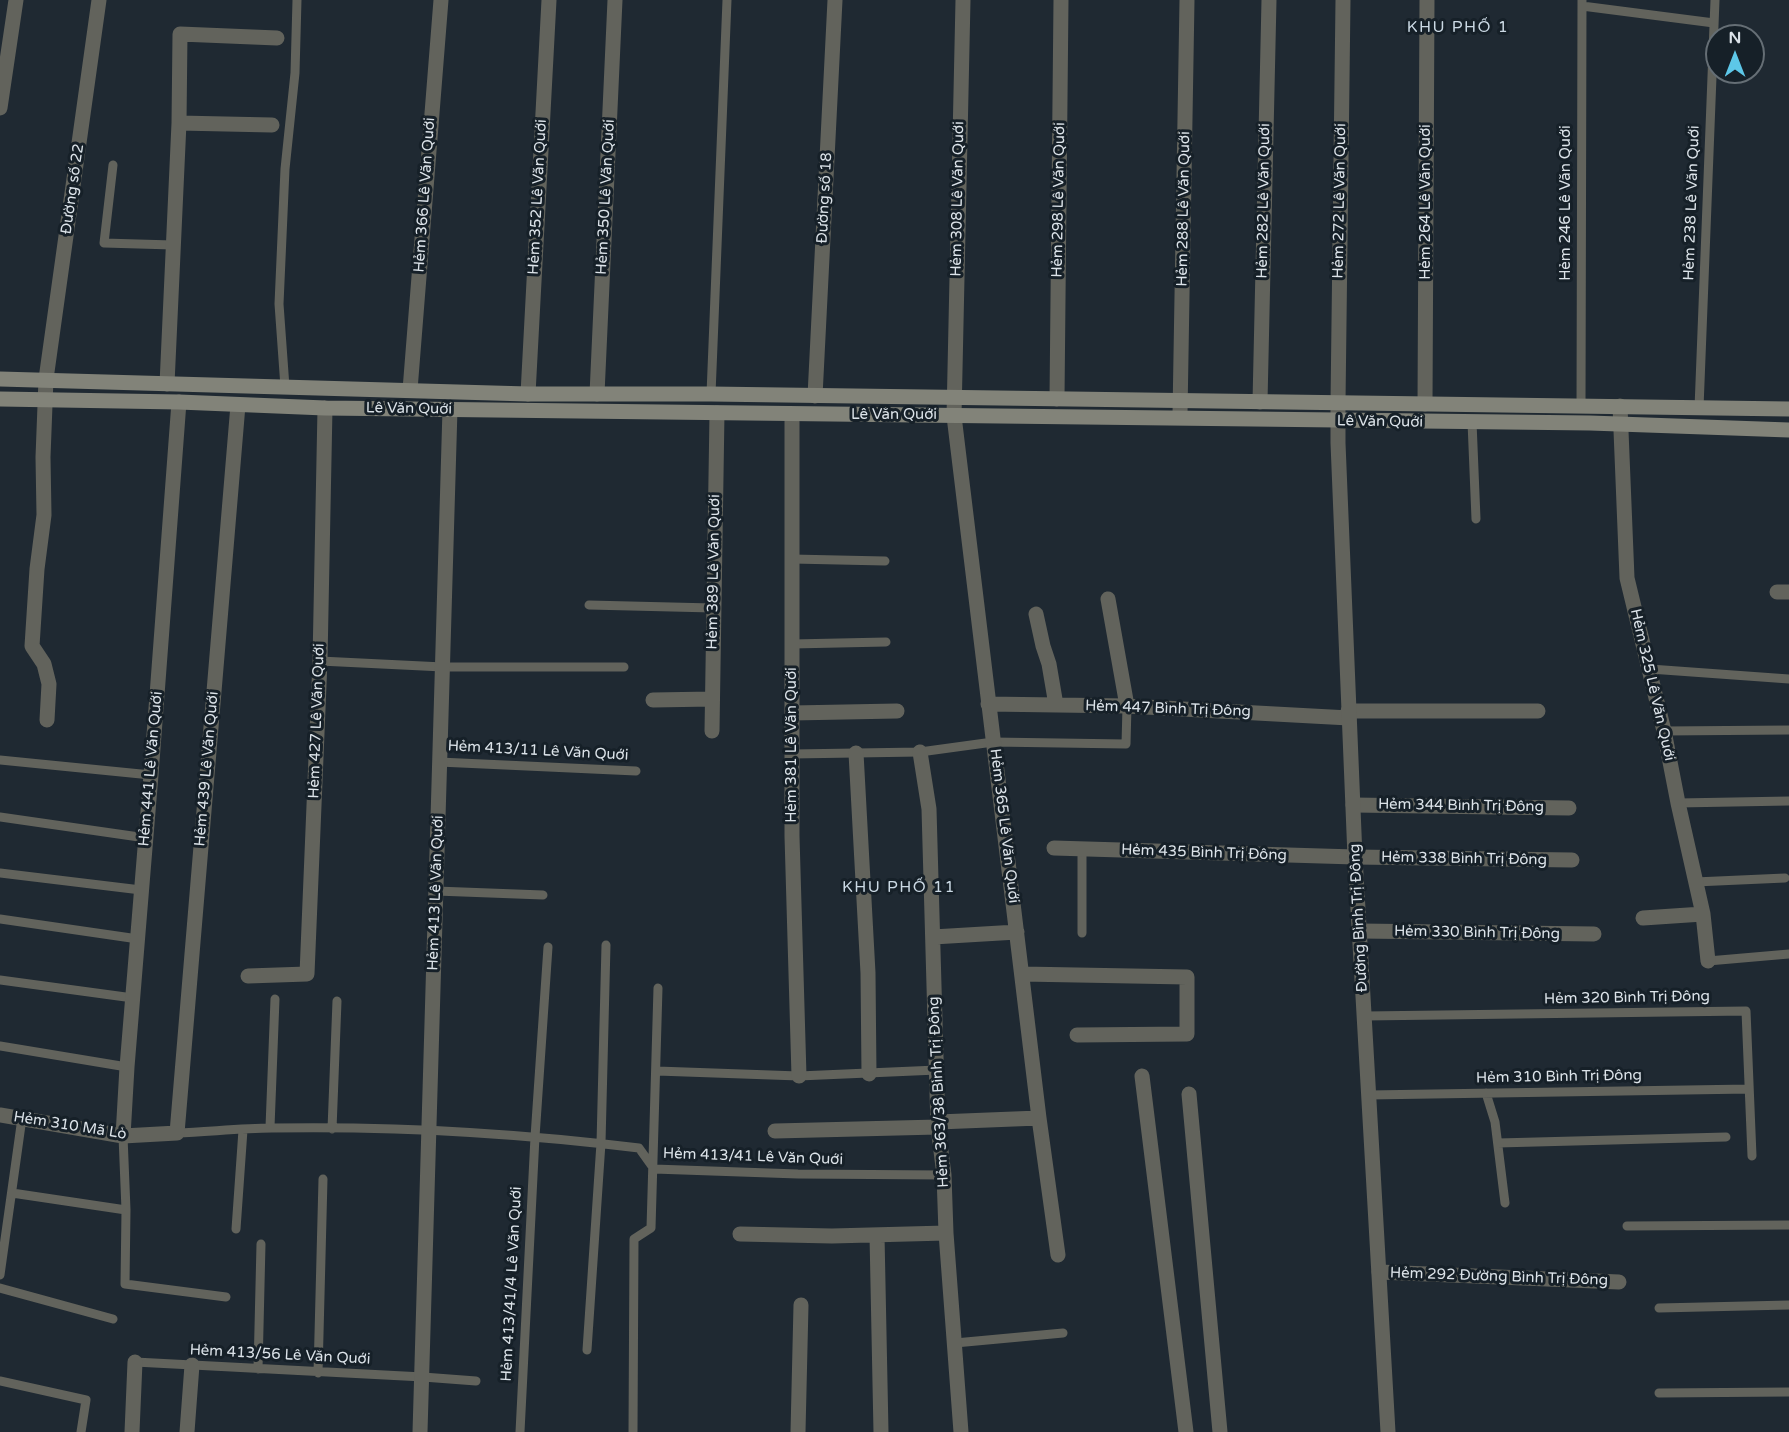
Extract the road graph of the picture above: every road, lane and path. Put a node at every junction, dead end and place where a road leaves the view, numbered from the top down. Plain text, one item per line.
1 (16, 0) edge
2 (99, 0) edge
3 (297, 0) edge
4 (441, 0) edge
5 (549, 0) edge
6 (615, 0) edge
7 (727, 0) edge
8 (835, 0) edge
9 (963, 0) edge
10 (1061, 0) edge
11 (1187, 0) edge
12 (1269, 0) edge
13 (1342, 0) edge
14 (1427, 0) edge
15 (1715, 0) edge
16 (1582, 3) edge
17 (1714, 23) junction
18 (278, 38) dead end
19 (0, 108) edge
20 (179, 123) junction
21 (272, 125) dead end
22 (113, 165) dead end
23 (173, 245) junction
24 (0, 379) edge
25 (46, 379) junction
26 (166, 384) junction
27 (285, 387) junction
28 (410, 390) junction
29 (528, 394) junction
30 (597, 394) junction
31 (711, 394) junction
32 (815, 396) junction
33 (954, 398) junction
34 (0, 399) edge
35 (1057, 399) junction
36 (46, 400) junction
37 (1181, 401) junction
38 (179, 402) junction
39 (1260, 402) junction
40 (1338, 403) junction
41 (1425, 404) junction
42 (238, 405) junction
43 (285, 406) junction
44 (1581, 406) junction
45 (1620, 406) junction
46 (325, 408) junction
47 (1699, 408) junction
48 (450, 409) junction
49 (1789, 409) edge
50 (596, 412) junction
51 (717, 413) junction
52 (792, 414) junction
53 (954, 416) junction
54 (1180, 418) junction
55 (1338, 421) junction
56 (1472, 423) junction
57 (1621, 425) junction
58 (1789, 430) edge
59 (1476, 519) dead end
60 (792, 559) junction
61 (885, 561) dead end
62 (1108, 599) dead end
63 (589, 604) dead end
64 (713, 608) junction
65 (1036, 614) dead end
66 (886, 642) dead end
67 (792, 644) junction
68 (320, 661) junction
69 (443, 667) junction
70 (624, 667) dead end
71 (1650, 669) junction
72 (1789, 679) edge
73 (712, 699) junction
74 (653, 700) dead end
75 (988, 704) junction
76 (1056, 705) junction
77 (1127, 706) junction
78 (897, 711) dead end
79 (1538, 711) dead end
80 (792, 713) junction
81 (1349, 714) junction
82 (47, 720) dead end
83 (1789, 730) edge
84 (712, 731) dead end
85 (1664, 731) junction
86 (993, 742) junction
87 (920, 752) junction
88 (856, 753) junction
89 (792, 754) junction
90 (0, 760) edge
91 (439, 762) junction
92 (636, 771) dead end
93 (151, 775) junction
94 (1789, 801) edge
95 (1678, 803) junction
96 (1353, 805) junction
97 (1569, 808) dead end
98 (0, 817) edge
99 (146, 838) junction
100 (1054, 848) dead end
101 (1083, 849) junction
102 (1355, 857) junction
103 (1572, 860) dead end
104 (0, 873) edge
105 (1785, 878) dead end
106 (1695, 882) junction
107 (141, 890) junction
108 (436, 891) junction
109 (543, 895) dead end
110 (1703, 914) junction
111 (1643, 918) dead end
112 (0, 919) edge
113 (1360, 931) junction
114 (1017, 932) junction
115 (1082, 933) dead end
116 (1593, 934) dead end
117 (933, 937) junction
118 (138, 939) junction
119 (606, 945) dead end
120 (548, 947) dead end
121 (1789, 954) edge
122 (1708, 961) joint
123 (1022, 974) junction
124 (248, 976) dead end
125 (0, 980) edge
126 (658, 988) dead end
127 (134, 998) junction
128 (274, 999) dead end
129 (337, 1001) dead end
130 (1365, 1016) junction
131 (1077, 1035) dead end
132 (0, 1046) edge
133 (127, 1067) junction
134 (937, 1070) junction
135 (657, 1071) junction
136 (869, 1074) junction
137 (799, 1076) junction
138 (1142, 1076) dead end
139 (1749, 1089) junction
140 (1486, 1093) junction
141 (1189, 1094) dead end
142 (1369, 1095) junction
143 (0, 1115) edge
144 (22, 1118) junction
145 (1039, 1118) junction
146 (938, 1124) junction
147 (270, 1128) junction
148 (332, 1129) junction
149 (243, 1130) junction
150 (429, 1130) junction
151 (775, 1131) dead end
152 (177, 1133) junction
153 (123, 1136) junction
154 (535, 1137) junction
155 (1726, 1137) dead end
156 (601, 1143) junction
157 (1498, 1143) junction
158 (1752, 1156) dead end
159 (654, 1169) junction
160 (944, 1175) junction
161 (324, 1179) dead end
162 (12, 1193) junction
163 (1505, 1203) dead end
164 (126, 1210) junction
165 (1789, 1225) edge
166 (1627, 1226) dead end
167 (236, 1229) dead end
168 (946, 1233) junction
169 (740, 1234) dead end
170 (877, 1235) junction
171 (261, 1244) dead end
172 (1058, 1255) dead end
173 (1379, 1272) junction
174 (0, 1275) edge
175 (1619, 1282) dead end
176 (0, 1287) edge
177 (226, 1298) dead end
178 (801, 1305) dead end
179 (1789, 1305) edge
180 (1659, 1308) dead end
181 (113, 1319) dead end
182 (1063, 1333) dead end
183 (955, 1343) junction
184 (587, 1350) dead end
185 (135, 1362) joint
186 (192, 1365) junction
187 (258, 1369) junction
188 (318, 1373) junction
189 (423, 1377) junction
190 (0, 1381) edge
191 (476, 1382) dead end
192 (1789, 1392) edge
193 (1659, 1393) dead end
194 (81, 1432) edge
195 (132, 1432) edge
196 (187, 1432) edge
197 (420, 1432) edge
198 (520, 1432) edge
199 (633, 1432) edge
200 (798, 1432) edge
201 (881, 1432) edge
202 (962, 1432) edge
203 (1186, 1432) edge
204 (1220, 1432) edge
205 (1388, 1432) edge

1 - 19 street
2 - 25 street, Đường số 22
3 - 27 lane
4 - 28 street, Hẻm 366 Lê Văn Quới
5 - 29 street, Hẻm 352 Lê Văn Quới
6 - 30 street, Hẻm 350 Lê Văn Quới
7 - 31 lane
8 - 32 street, Đường số 18
9 - 33 street, Hẻm 308 Lê Văn Quới
10 - 35 street, Hẻm 298 Lê Văn Quới
11 - 37 street, Hẻm 288 Lê Văn Quới
12 - 39 street, Hẻm 282 Lê Văn Quới
13 - 40 street, Hẻm 272 Lê Văn Quới
14 - 41 street, Hẻm 264 Lê Văn Quới
15 - 17 lane, Hẻm 238 Lê Văn Quới
16 - 17 lane
16 - 44 lane, Hẻm 246 Lê Văn Quới
17 - 47 lane, Hẻm 238 Lê Văn Quới
18 - 20 street
20 - 21 street
20 - 23 street
22 - 23 lane
23 - 26 street
24 - 25 main road, Lê Văn Quới
25 - 26 main road, Lê Văn Quới
25 - 36 street, Đường số 22
26 - 27 main road, Lê Văn Quới
27 - 28 main road, Lê Văn Quới
27 - 43 main road
28 - 29 main road, Lê Văn Quới
29 - 30 main road, Lê Văn Quới
30 - 31 main road, Lê Văn Quới
30 - 50 main road
31 - 32 main road, Lê Văn Quới
32 - 33 main road, Lê Văn Quới
33 - 35 main road, Lê Văn Quới
33 - 53 street, Hẻm 365 Lê Văn Quới
34 - 36 main road, Lê Văn Quới
35 - 37 main road, Lê Văn Quới
36 - 38 main road, Lê Văn Quới
36 - 82 street, Đường số 22
37 - 39 main road, Lê Văn Quới
37 - 54 street, Hẻm 288 Lê Văn Quới
38 - 42 main road, Lê Văn Quới
38 - 93 street, Hẻm 441 Lê Văn Quới
39 - 40 main road, Lê Văn Quới
40 - 41 main road, Lê Văn Quới
40 - 55 street, Đường Bình Trị Đông
41 - 44 main road, Lê Văn Quới
42 - 43 main road, Lê Văn Quới
42 - 152 street, Hẻm 439 Lê Văn Quới
43 - 46 main road, Lê Văn Quới
44 - 45 main road, Lê Văn Quới
45 - 47 main road, Lê Văn Quới
45 - 57 street, Hẻm 325 Lê Văn Quới
46 - 48 main road, Lê Văn Quới
46 - 68 street, Hẻm 427 Lê Văn Quới
47 - 49 main road, Lê Văn Quới
48 - 50 main road, Lê Văn Quới
48 - 69 street, Hẻm 413 Lê Văn Quới
50 - 51 main road, Lê Văn Quới
51 - 52 main road, Lê Văn Quới
51 - 64 street, Hẻm 389 Lê Văn Quới
52 - 53 main road, Lê Văn Quới
52 - 60 street, Hẻm 381 Lê Văn Quới
53 - 54 main road, Lê Văn Quới
53 - 75 street, Hẻm 365 Lê Văn Quới
54 - 55 main road, Lê Văn Quới
55 - 56 main road, Lê Văn Quới
55 - 81 street, Đường Bình Trị Đông
56 - 57 main road, Lê Văn Quới
56 - 59 lane
57 - 58 main road, Lê Văn Quới
57 - 71 street, Hẻm 325 Lê Văn Quới
60 - 61 lane
60 - 67 street, Hẻm 381 Lê Văn Quới
62 - 77 street
63 - 64 lane
64 - 73 street, Hẻm 389 Lê Văn Quới
65 - 76 street
66 - 67 lane
67 - 80 street, Hẻm 381 Lê Văn Quới
68 - 69 lane
68 - 124 street, Hẻm 427 Lê Văn Quới
69 - 70 lane
69 - 91 street, Hẻm 413 Lê Văn Quới
71 - 72 lane
71 - 85 street, Hẻm 325 Lê Văn Quới
73 - 74 street
73 - 84 street, Hẻm 389 Lê Văn Quới
75 - 76 street, Hẻm 447 Bình Trị Đông
75 - 86 street, Hẻm 365 Lê Văn Quới
76 - 77 street, Hẻm 447 Bình Trị Đông
77 - 81 street, Hẻm 447 Bình Trị Đông
77 - 86 lane
78 - 80 street
79 - 81 street, Hẻm 447 Bình Trị Đông
80 - 89 street, Hẻm 381 Lê Văn Quới
81 - 96 street, Đường Bình Trị Đông
83 - 85 lane
85 - 95 street, Hẻm 325 Lê Văn Quới
86 - 87 lane
86 - 114 street, Hẻm 365 Lê Văn Quới
87 - 88 lane
87 - 117 street, Hẻm 363/38 Bình Trị Đông
88 - 89 lane
88 - 136 street
89 - 137 street, Hẻm 381 Lê Văn Quới
90 - 93 lane
91 - 92 lane, Hẻm 413/11 Lê Văn Quới
91 - 108 street, Hẻm 413 Lê Văn Quới
93 - 99 street, Hẻm 441 Lê Văn Quới
94 - 95 lane
95 - 106 street, Hẻm 325 Lê Văn Quới
96 - 97 street, Hẻm 344 Bình Trị Đông
96 - 102 street, Đường Bình Trị Đông
98 - 99 lane
99 - 107 street, Hẻm 441 Lê Văn Quới
100 - 101 street, Hẻm 435 Bình Trị Đông
101 - 102 street, Hẻm 435 Bình Trị Đông
101 - 115 lane
102 - 103 street, Hẻm 338 Bình Trị Đông
102 - 113 street, Đường Bình Trị Đông
104 - 107 lane
105 - 106 lane
106 - 110 street, Hẻm 325 Lê Văn Quới
107 - 118 street, Hẻm 441 Lê Văn Quới
108 - 109 lane
108 - 150 street, Hẻm 413 Lê Văn Quới
110 - 111 street
110 - 122 street, Hẻm 325 Lê Văn Quới
112 - 118 lane
113 - 116 street, Hẻm 330 Bình Trị Đông
113 - 130 street, Đường Bình Trị Đông
114 - 117 street
114 - 123 street, Hẻm 365 Lê Văn Quới
117 - 134 street, Hẻm 363/38 Bình Trị Đông
118 - 127 street, Hẻm 441 Lê Văn Quới
119 - 156 lane
120 - 154 lane, Hẻm 413/41/4 Lê Văn Quới
121 - 122 lane
123 - 131 street
123 - 145 street, Hẻm 365 Lê Văn Quới
125 - 127 lane
126 - 135 lane
127 - 133 street, Hẻm 441 Lê Văn Quới
128 - 147 lane
129 - 148 lane
130 - 139 lane, Hẻm 320 Bình Trị Đông
130 - 142 street, Đường Bình Trị Đông
132 - 133 lane
133 - 153 street, Hẻm 441 Lê Văn Quới
134 - 136 lane
134 - 146 street, Hẻm 363/38 Bình Trị Đông
135 - 137 lane
135 - 159 lane
136 - 137 lane
138 - 203 street
139 - 140 lane, Hẻm 310 Bình Trị Đông
139 - 158 lane, Hẻm 320 Bình Trị Đông
140 - 142 lane, Hẻm 310 Bình Trị Đông
140 - 157 lane
141 - 204 street
142 - 173 street, Đường Bình Trị Đông
143 - 144 street, Hẻm 310 Mã Lò
144 - 153 street, Hẻm 310 Mã Lò
144 - 162 lane
145 - 146 street
145 - 172 street, Hẻm 365 Lê Văn Quới
146 - 151 street
146 - 160 street, Hẻm 363/38 Bình Trị Đông
147 - 148 lane, Hẻm 413/41 Lê Văn Quới
147 - 149 lane, Hẻm 413/41 Lê Văn Quới
148 - 150 lane, Hẻm 413/41 Lê Văn Quới
149 - 152 lane, Hẻm 413/41 Lê Văn Quới
149 - 167 lane
150 - 154 lane, Hẻm 413/41 Lê Văn Quới
150 - 189 street, Hẻm 413 Lê Văn Quới
152 - 153 street, Hẻm 310 Mã Lò
153 - 164 lane
154 - 156 lane, Hẻm 413/41 Lê Văn Quới
154 - 198 lane, Hẻm 413/41/4 Lê Văn Quới
155 - 157 lane
156 - 159 lane, Hẻm 413/41 Lê Văn Quới
156 - 184 lane
157 - 163 lane
159 - 160 lane, Hẻm 413/41 Lê Văn Quới
159 - 199 lane
160 - 168 street, Hẻm 363/38 Bình Trị Đông
161 - 188 lane
162 - 164 lane
162 - 174 lane
164 - 177 lane
165 - 166 lane
168 - 170 street
168 - 183 street, Hẻm 363/38 Bình Trị Đông
169 - 170 street
170 - 201 street
171 - 187 lane
173 - 175 street, Hẻm 292 Đường Bình Trị Đông
173 - 205 street, Đường Bình Trị Đông
176 - 181 lane
178 - 200 street
179 - 180 lane
182 - 183 lane
183 - 202 street, Hẻm 363/38 Bình Trị Đông
185 - 186 lane, Hẻm 413/56 Lê Văn Quới
185 - 195 street
186 - 187 lane, Hẻm 413/56 Lê Văn Quới
186 - 196 street
187 - 188 lane, Hẻm 413/56 Lê Văn Quới
188 - 189 lane, Hẻm 413/56 Lê Văn Quới
189 - 191 lane, Hẻm 413/56 Lê Văn Quới
189 - 197 street, Hẻm 413 Lê Văn Quới
190 - 194 lane
192 - 193 lane

